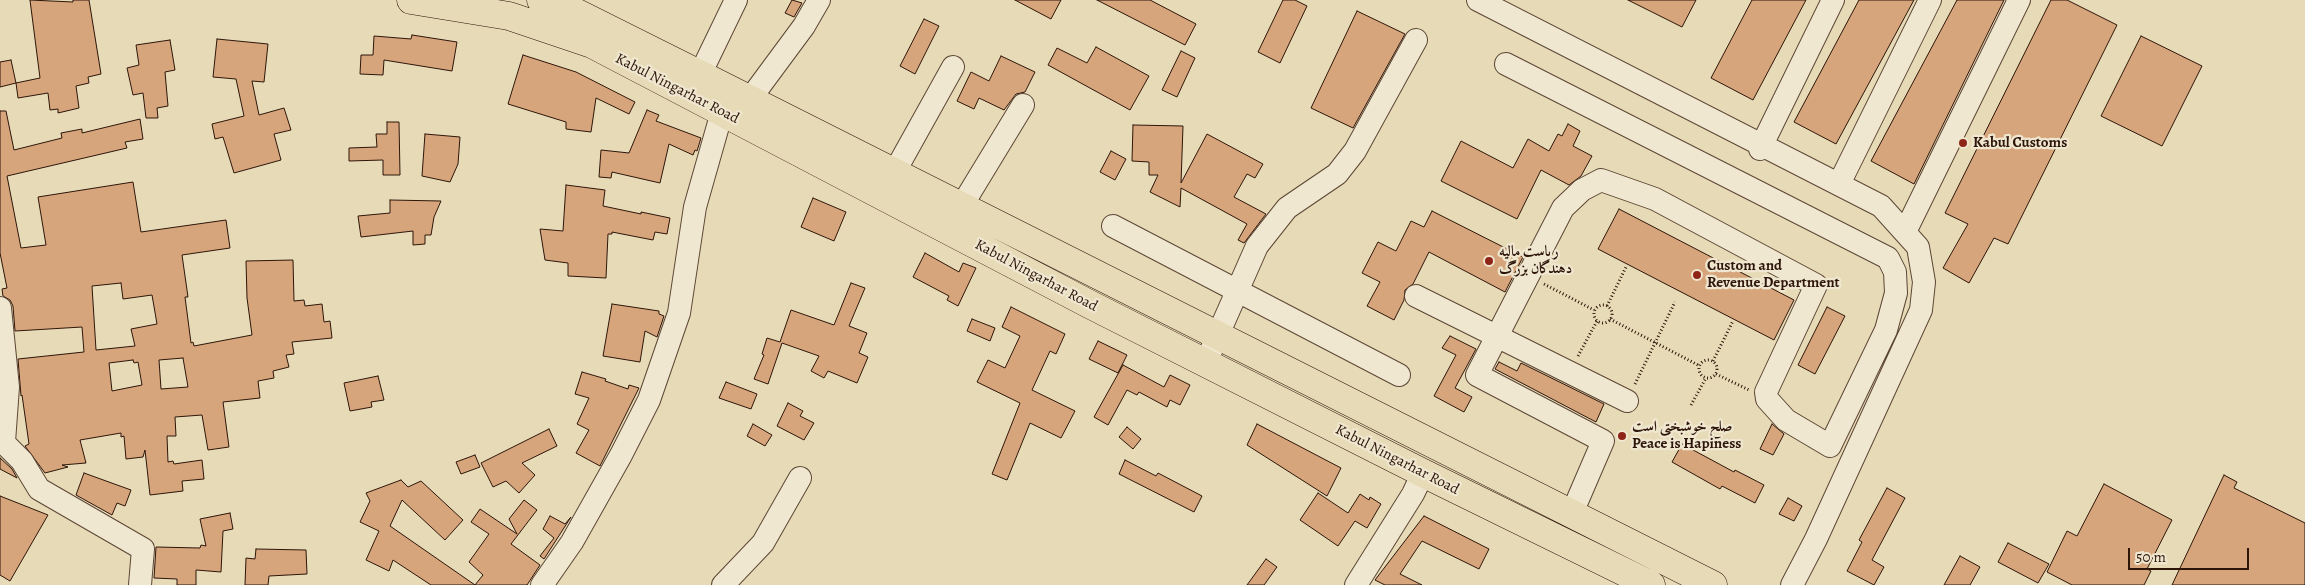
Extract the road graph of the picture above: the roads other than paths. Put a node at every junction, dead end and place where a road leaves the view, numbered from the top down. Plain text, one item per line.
1 (411, 0) edge
2 (541, 0) edge
3 (736, 0) edge
4 (819, 0) edge
5 (1478, 0) edge
6 (1834, 0) edge
7 (1930, 0) edge
8 (2019, 0) edge
9 (1416, 40) dead end
10 (1506, 64) dead end
11 (953, 67) dead end
12 (696, 84) junction
13 (750, 99) junction
14 (1023, 105) dead end
15 (722, 112) junction
16 (1761, 147) junction
17 (894, 173) junction
18 (1840, 184) junction
19 (961, 207) junction
20 (1113, 226) dead end
21 (1905, 232) junction
22 (1238, 290) junction
23 (1416, 296) dead end
24 (0, 308) edge
25 (1218, 335) junction
26 (1497, 336) junction
27 (1206, 362) junction
28 (1399, 375) dead end
29 (1627, 401) road end
30 (2, 440) edge
31 (1423, 473) junction
32 (800, 478) dead end
33 (1572, 514) junction
34 (140, 585) edge
35 (542, 585) edge
36 (723, 585) edge
37 (1356, 585) edge
38 (1651, 585) edge
39 (1713, 585) edge
40 (1792, 585) edge

1 - 12 highway, Kabul Ningarhar Road
2 - 12 highway, Kabul Ningarhar Road
3 - 12 street
4 - 13 street
5 - 16 street
6 - 16 street
7 - 18 street
8 - 21 street
9 - 22 street
10 - 26 street
11 - 17 street
12 - 13 highway, Kabul Ningarhar Road
12 - 15 highway, Kabul Ningarhar Road
13 - 17 highway, Kabul Ningarhar Road
14 - 19 street
15 - 27 highway, Kabul Ningarhar Road
15 - 35 street
16 - 18 street
17 - 19 highway, Kabul Ningarhar Road
18 - 21 street
19 - 25 highway, Kabul Ningarhar Road
20 - 22 street
21 - 40 street
22 - 25 street
22 - 28 street
23 - 26 street
24 - 30 street
25 - 27 street
25 - 33 highway, Kabul Ningarhar Road
26 - 29 street
26 - 33 street
27 - 31 highway, Kabul Ningarhar Road
30 - 34 street
31 - 37 street
31 - 38 highway, Kabul Ningarhar Road
32 - 36 street
33 - 39 highway, Kabul Ningarhar Road

